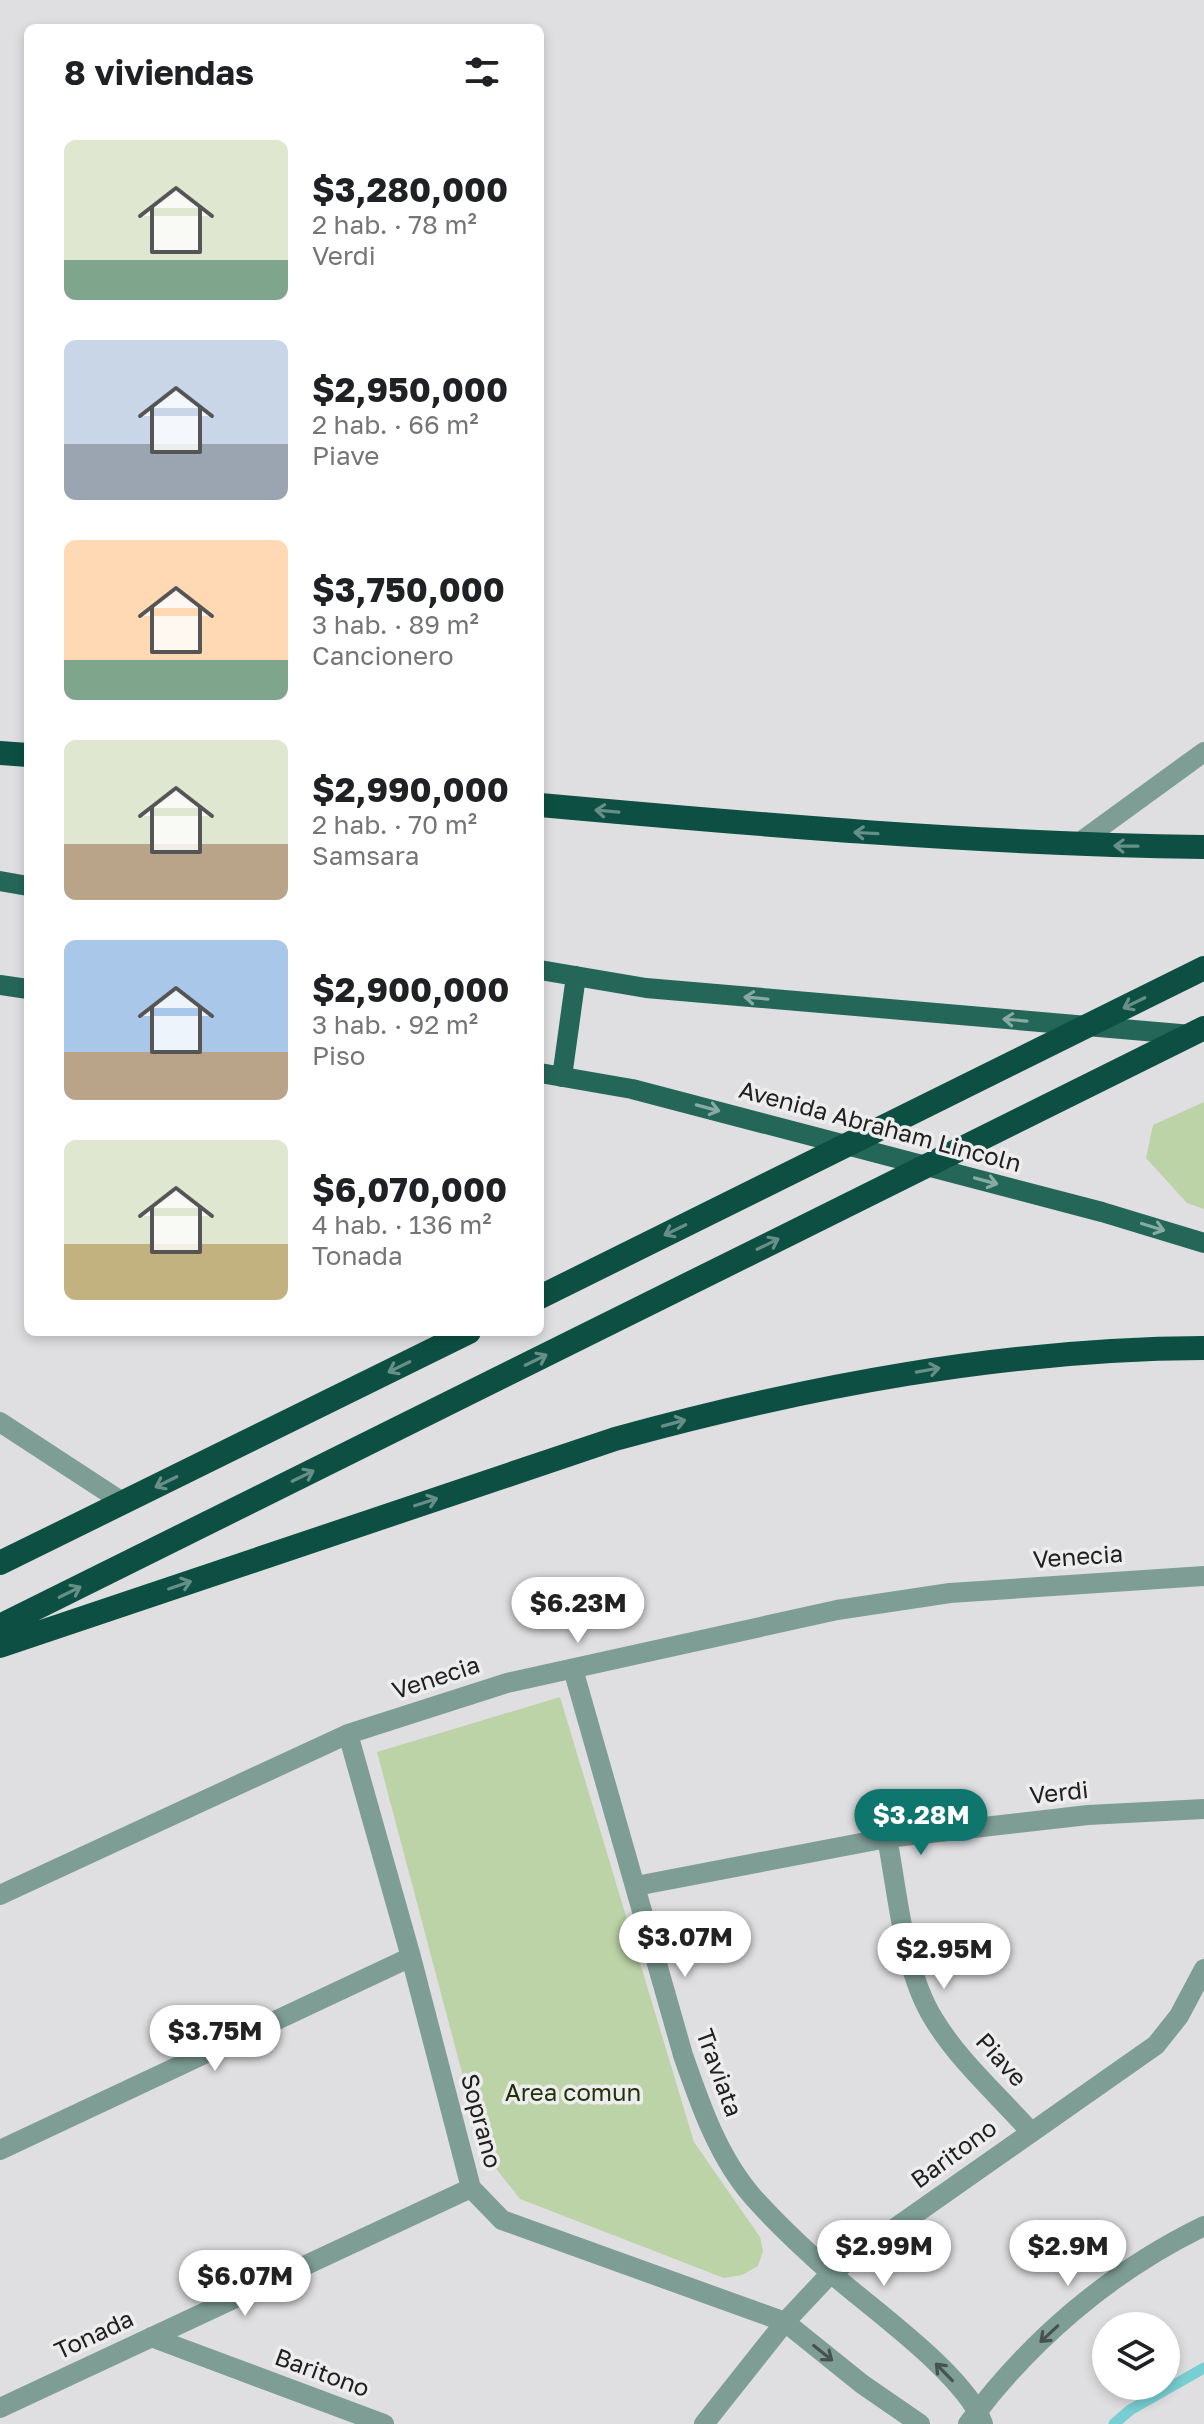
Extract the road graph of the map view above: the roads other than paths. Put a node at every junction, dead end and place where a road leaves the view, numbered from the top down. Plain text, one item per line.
1 (1204, 752) edge
2 (0, 753) edge
3 (24, 755) edge
4 (544, 805) edge
5 (1076, 845) junction
6 (1204, 847) edge
7 (0, 881) edge
8 (24, 885) edge
9 (1204, 968) edge
10 (544, 971) edge
11 (576, 976) junction
12 (0, 985) edge
13 (24, 988) edge
14 (1204, 1028) edge
15 (1204, 1037) edge
16 (544, 1074) edge
17 (562, 1077) junction
18 (1204, 1243) edge
19 (544, 1295) edge
20 (461, 1336) edge
21 (1204, 1348) edge
22 (0, 1422) edge
23 (124, 1503) junction
24 (0, 1563) edge
25 (1204, 1576) edge
26 (0, 1626) edge
27 (0, 1646) edge
28 (573, 1669) junction
29 (348, 1734) junction
30 (1204, 1809) edge
31 (887, 1838) junction
32 (636, 1886) junction
33 (0, 1895) edge
34 (411, 1957) junction
35 (1204, 1969) edge
36 (1030, 2131) junction
37 (0, 2150) edge
38 (471, 2188) junction
39 (1204, 2226) edge
40 (831, 2273) junction
41 (785, 2322) junction
42 (151, 2337) junction
43 (0, 2408) edge
44 (977, 2419) edge
45 (384, 2424) edge
46 (704, 2424) edge
47 (920, 2424) edge

1 - 5 street
2 - 3 highway
5 -> 4 highway
6 -> 5 highway
7 - 8 main road
9 -> 19 highway
10 - 11 main road
15 -> 11 main road
11 - 17 main road
12 - 13 main road
26 -> 14 highway
16 - 17 main road, Avenida Abraham Lincoln
17 -> 18 main road, Avenida Abraham Lincoln
20 -> 23 highway
27 -> 21 highway
22 - 23 street
23 - 24 highway
25 - 28 street, Venecia
28 - 29 street, Venecia
28 - 32 street, Traviata
29 - 33 street, Venecia
29 - 34 street, Soprano
30 - 31 street, Verdi
31 - 32 street, Verdi
31 - 36 street, Piave
32 - 40 street, Traviata
34 - 37 street
34 - 38 street, Soprano
35 - 36 street, Baritono
36 - 40 street, Baritono
38 - 41 street, Soprano
38 - 42 street, Tonada
39 -> 44 street
40 - 41 street, Baritono
44 -> 40 street, Traviata
41 - 46 street, Baritono
41 -> 47 street, Soprano
42 - 43 street, Tonada
42 - 45 street, Baritono

